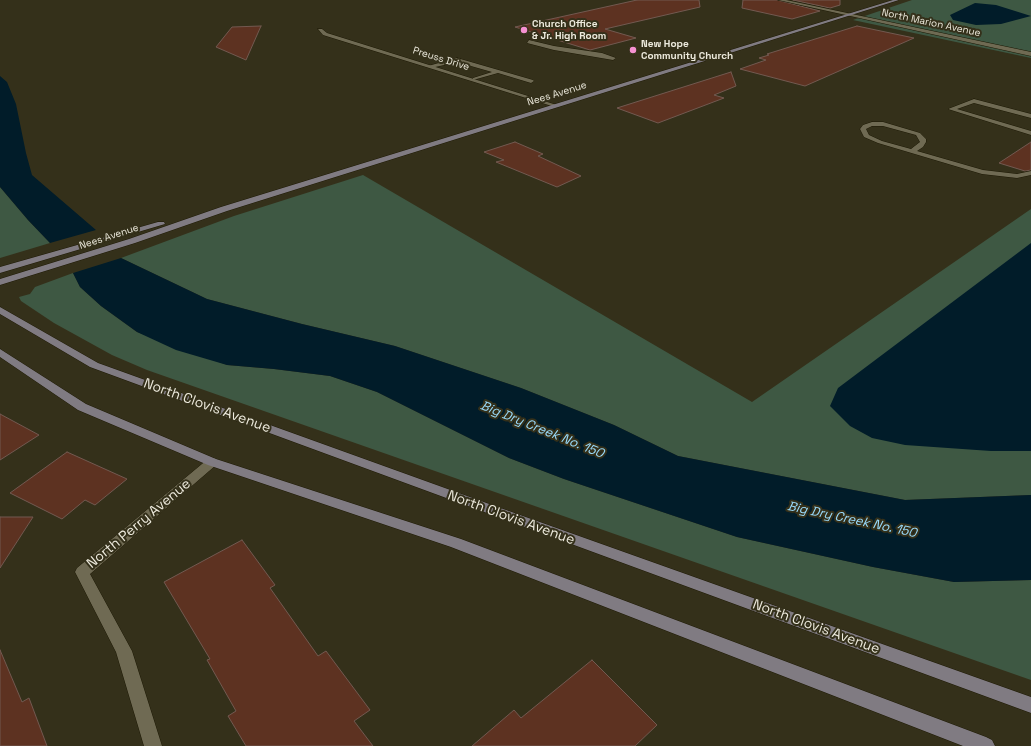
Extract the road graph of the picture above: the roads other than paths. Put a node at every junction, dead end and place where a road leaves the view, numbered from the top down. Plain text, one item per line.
1 (780, 0) edge
2 (897, 0) edge
3 (848, 15) junction
4 (320, 30) dead end
5 (529, 42) dead end
6 (1031, 54) edge
7 (613, 58) dead end
8 (431, 66) junction
9 (496, 72) junction
10 (475, 79) junction
11 (531, 81) dead end
12 (558, 106) junction
13 (1031, 116) edge
14 (1031, 133) edge
15 (912, 151) junction
16 (1031, 173) edge
17 (224, 209) junction
18 (0, 270) edge
19 (0, 282) edge
20 (0, 310) edge
21 (0, 352) edge
22 (212, 462) junction
23 (1031, 705) edge
24 (153, 746) edge
25 (986, 746) edge

1 - 3 street, North Marion Avenue
2 - 3 main road, Nees Avenue
3 - 6 street, North Marion Avenue
3 - 12 main road, Nees Avenue
4 - 8 street, Preuss Drive
5 - 7 street
8 - 9 street
8 - 10 street, Preuss Drive
9 - 10 street
9 - 11 street
10 - 12 street, Preuss Drive
12 - 17 main road, Nees Avenue
13 - 14 street
15 - 15 street
15 - 16 street
17 - 18 main road, Nees Avenue
17 - 19 main road, Nees Avenue
20 - 23 main road, North Clovis Avenue
21 - 22 main road
22 - 24 street, North Perry Avenue
22 - 25 main road

